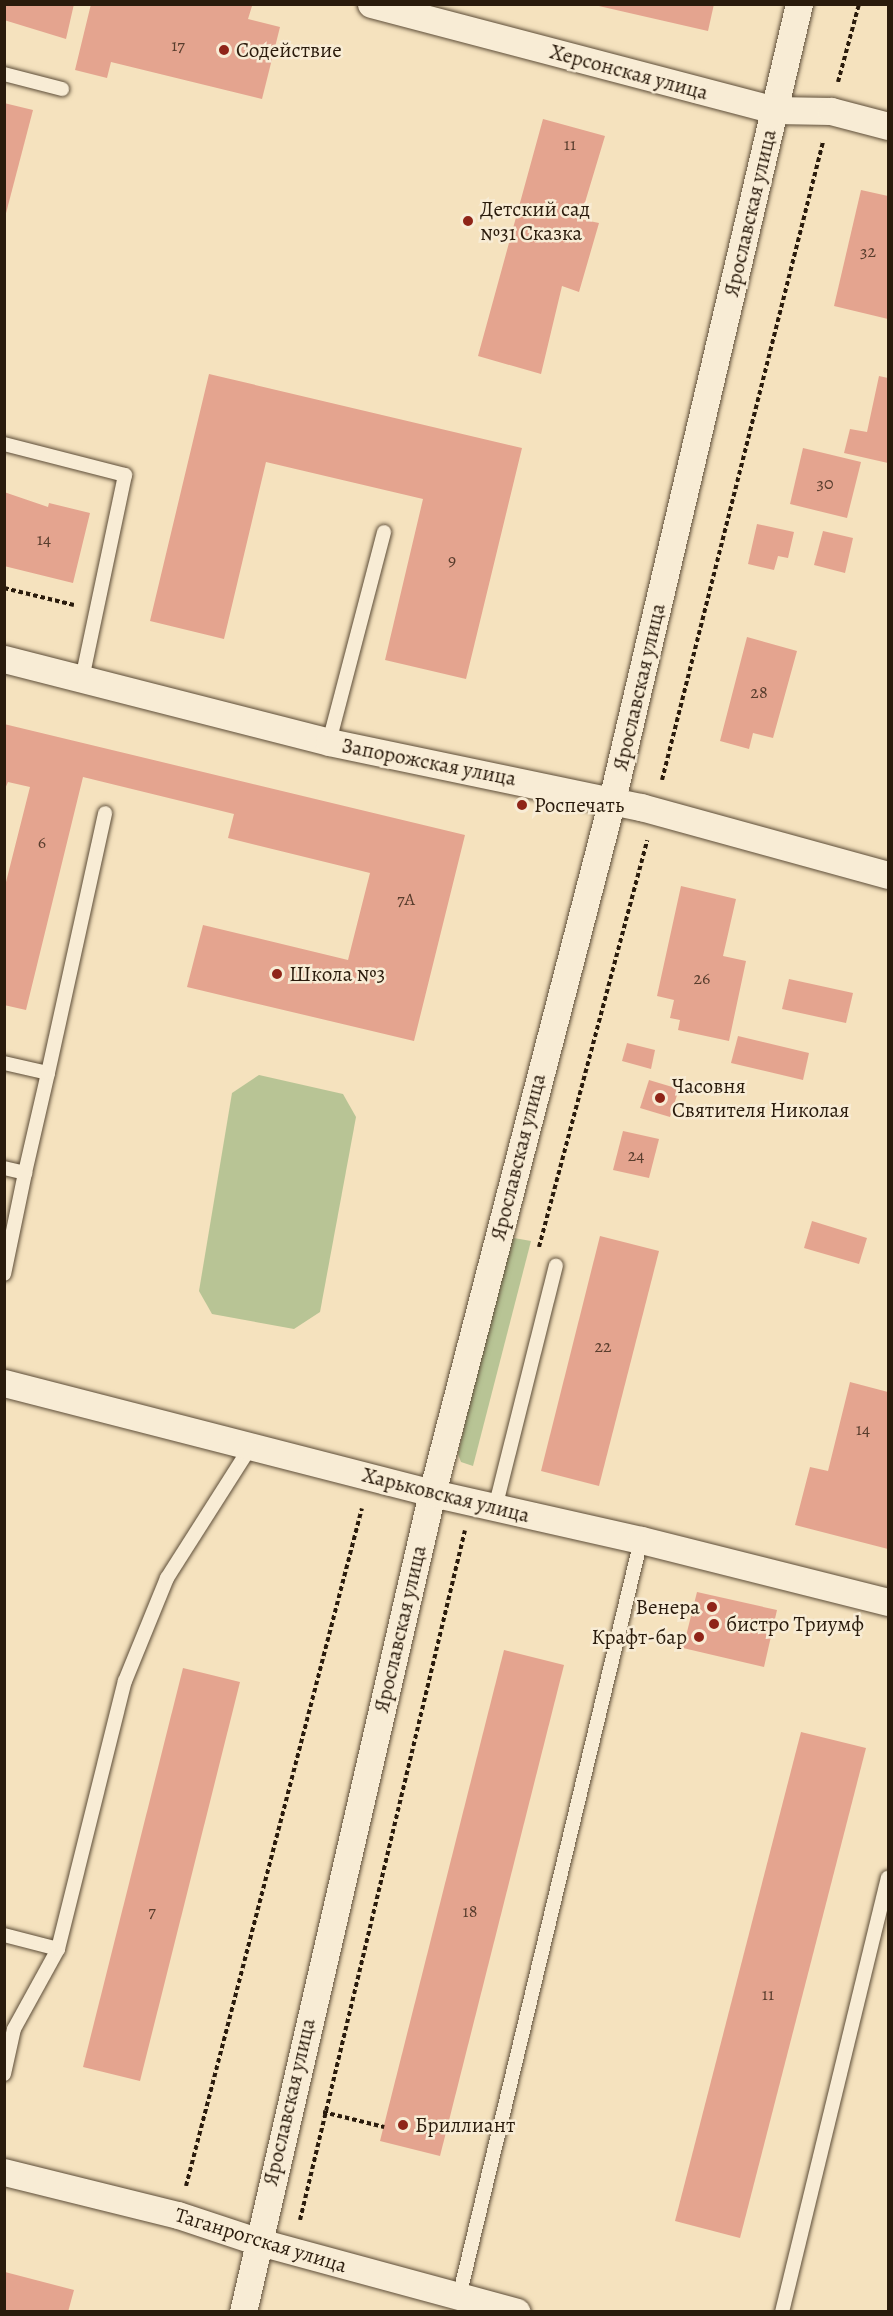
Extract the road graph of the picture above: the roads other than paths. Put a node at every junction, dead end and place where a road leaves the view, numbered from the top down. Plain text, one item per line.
1 (371, 4) edge
2 (799, 4) edge
3 (4, 74) edge
4 (62, 89) dead end
5 (774, 110) junction
6 (888, 126) edge
7 (4, 444) edge
8 (384, 532) dead end
9 (4, 659) edge
10 (82, 680) junction
11 (329, 742) junction
12 (612, 800) junction
13 (105, 813) dead end
14 (888, 875) edge
15 (4, 1063) edge
16 (48, 1072) junction
17 (4, 1168) edge
18 (25, 1173) junction
19 (556, 1266) dead end
20 (4, 1274) edge
21 (4, 1383) edge
22 (251, 1446) junction
23 (432, 1493) junction
24 (484, 1505) junction
25 (641, 1540) junction
26 (888, 1602) edge
27 (888, 1878) edge
28 (4, 1935) edge
29 (58, 1948) junction
30 (4, 2074) edge
31 (4, 2172) edge
32 (256, 2241) junction
33 (459, 2297) junction
34 (243, 2312) edge
35 (517, 2312) edge
36 (782, 2312) edge

1 - 5 street, Херсонская улица
2 - 5 street, Ярославская улица
3 - 4 lane
5 - 6 street, Херсонская улица
5 - 12 street, Ярославская улица
7 - 10 lane
8 - 11 lane
9 - 10 street, Запорожская улица
10 - 11 street, Запорожская улица
11 - 12 street, Запорожская улица
12 - 14 street, Запорожская улица
12 - 23 street, Ярославская улица
13 - 16 lane
15 - 16 lane
16 - 18 lane
17 - 18 lane
18 - 20 lane
19 - 24 lane
21 - 22 street, Харьковская улица
22 - 23 street, Харьковская улица
22 - 29 lane
23 - 24 street, Харьковская улица
23 - 32 street, Ярославская улица
24 - 25 street, Харьковская улица
25 - 26 street, Харьковская улица
25 - 33 lane
27 - 36 lane
28 - 29 lane
29 - 30 lane
31 - 32 street, Таганрогская улица
32 - 33 street, Таганрогская улица
32 - 34 street, Ярославская улица
33 - 35 street, Таганрогская улица

